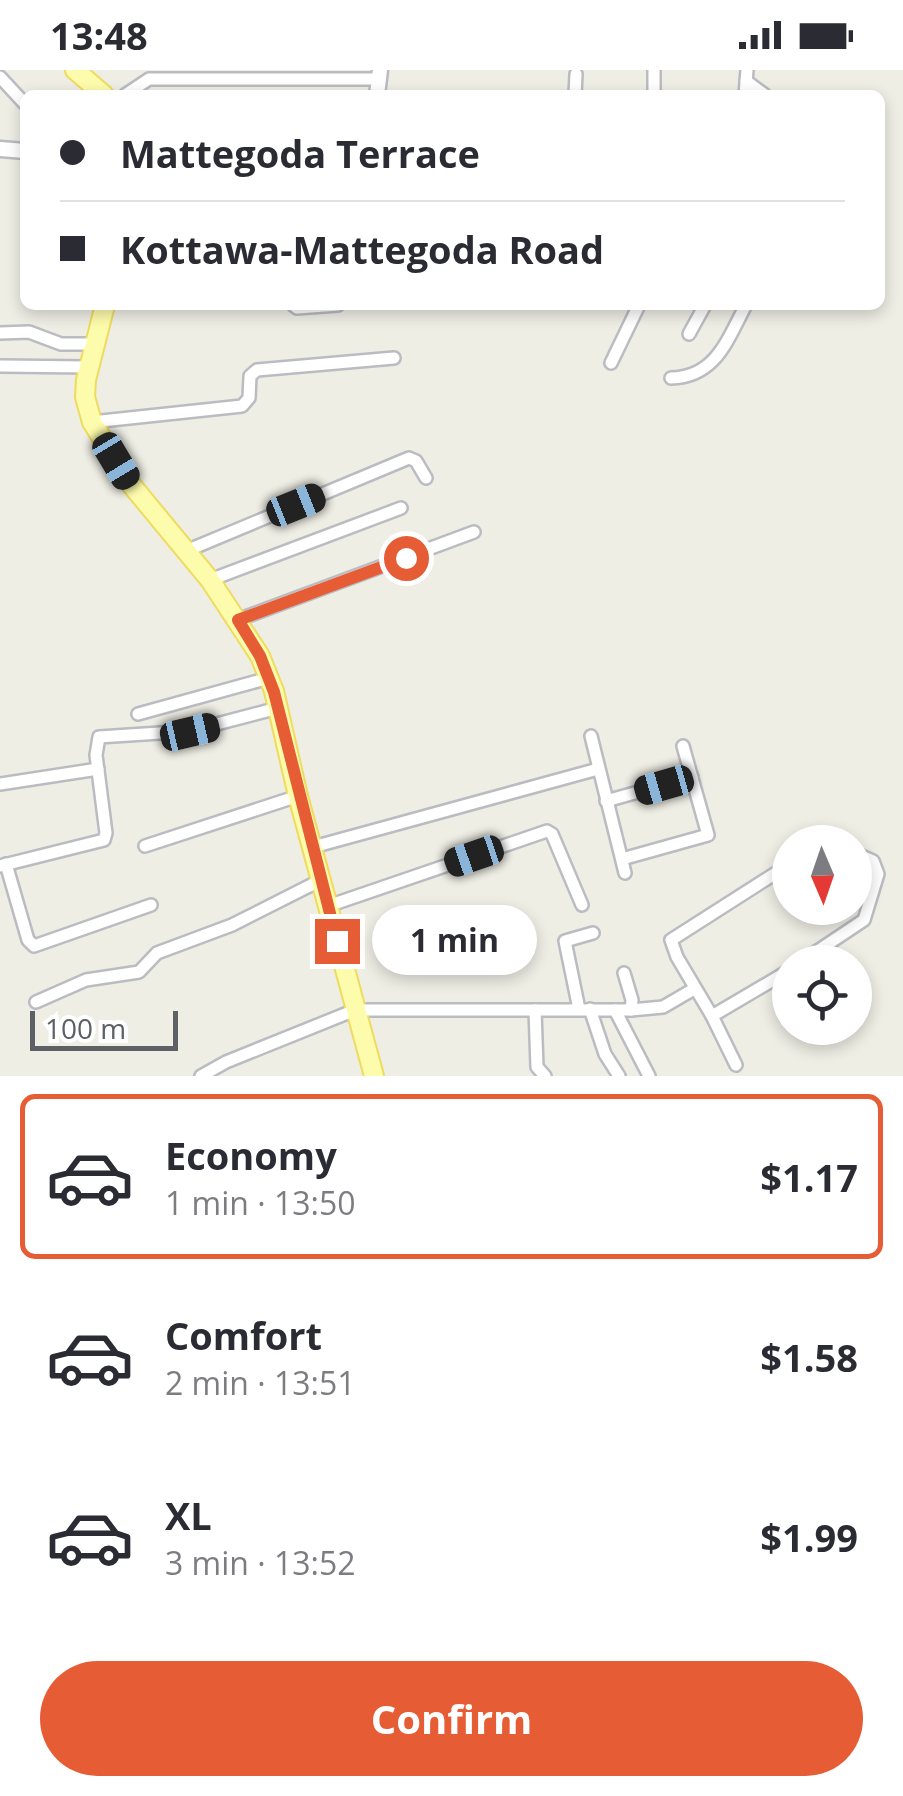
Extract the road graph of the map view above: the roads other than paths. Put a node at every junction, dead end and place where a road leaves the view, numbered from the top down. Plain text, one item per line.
1 (76, 70) edge
2 (380, 74) edge
3 (576, 74) dead end
4 (148, 75) edge
5 (0, 77) edge
6 (98, 90) edge
7 (575, 90) edge
8 (20, 99) edge
9 (104, 310) edge
10 (637, 310) edge
11 (702, 310) edge
12 (743, 310) edge
13 (0, 333) edge
14 (689, 334) dead end
15 (94, 344) junction
16 (394, 358) dead end
17 (611, 363) dead end
18 (0, 366) edge
19 (88, 367) junction
20 (670, 378) dead end
21 (92, 422) junction
22 (426, 478) dead end
23 (400, 508) dead end
24 (474, 532) dead end
25 (186, 551) junction
26 (210, 580) junction
27 (238, 620) junction
28 (270, 678) junction
29 (278, 708) junction
30 (138, 714) dead end
31 (591, 736) dead end
32 (684, 746) dead end
33 (98, 768) junction
34 (598, 768) junction
35 (692, 777) junction
36 (0, 784) edge
37 (298, 796) junction
38 (606, 801) junction
39 (145, 846) dead end
40 (312, 847) junction
41 (622, 859) junction
42 (872, 860) edge
43 (3, 865) edge
44 (625, 872) dead end
45 (772, 875) edge
46 (321, 880) junction
47 (872, 894) edge
48 (582, 904) dead end
49 (151, 905) dead end
50 (328, 906) junction
51 (857, 925) edge
52 (593, 933) dead end
53 (827, 945) edge
54 (624, 973) dead end
55 (772, 981) edge
56 (694, 989) junction
57 (36, 1002) dead end
58 (584, 1009) junction
59 (355, 1010) junction
60 (535, 1010) junction
61 (615, 1010) junction
62 (630, 1010) junction
63 (712, 1016) junction
64 (736, 1064) dead end
65 (202, 1076) edge
66 (374, 1076) edge
67 (545, 1076) edge
68 (619, 1076) edge
69 (649, 1076) edge

1 - 6 main road
2 - 4 street
3 - 7 street
5 - 8 street
9 - 15 main road
10 - 17 street
11 - 14 street
12 - 20 street
13 - 15 street
15 - 19 main road
16 - 21 street
18 - 19 street
19 - 21 main road
21 - 25 main road
22 - 25 street
23 - 26 street
24 - 27 street
25 - 26 main road
26 - 27 main road
27 - 28 main road
28 - 29 main road
28 - 30 street
29 - 33 street
29 - 37 main road
31 - 34 street
32 - 35 street
33 - 36 street
33 - 43 street
34 - 38 street
34 - 40 street
35 - 38 street
35 - 41 street
37 - 39 street
37 - 40 main road
38 - 41 street
40 - 46 main road
41 - 44 street
42 - 47 street
43 - 49 street
45 - 56 street
46 - 50 main road
46 - 57 street
48 - 50 street
50 - 59 main road
51 - 53 street
52 - 58 street
54 - 62 street
55 - 63 street
56 - 62 street
56 - 63 street
58 - 60 street
58 - 61 street
58 - 68 street
59 - 60 street
59 - 65 street
59 - 66 main road
60 - 67 street
61 - 62 street
61 - 69 street
63 - 64 street

